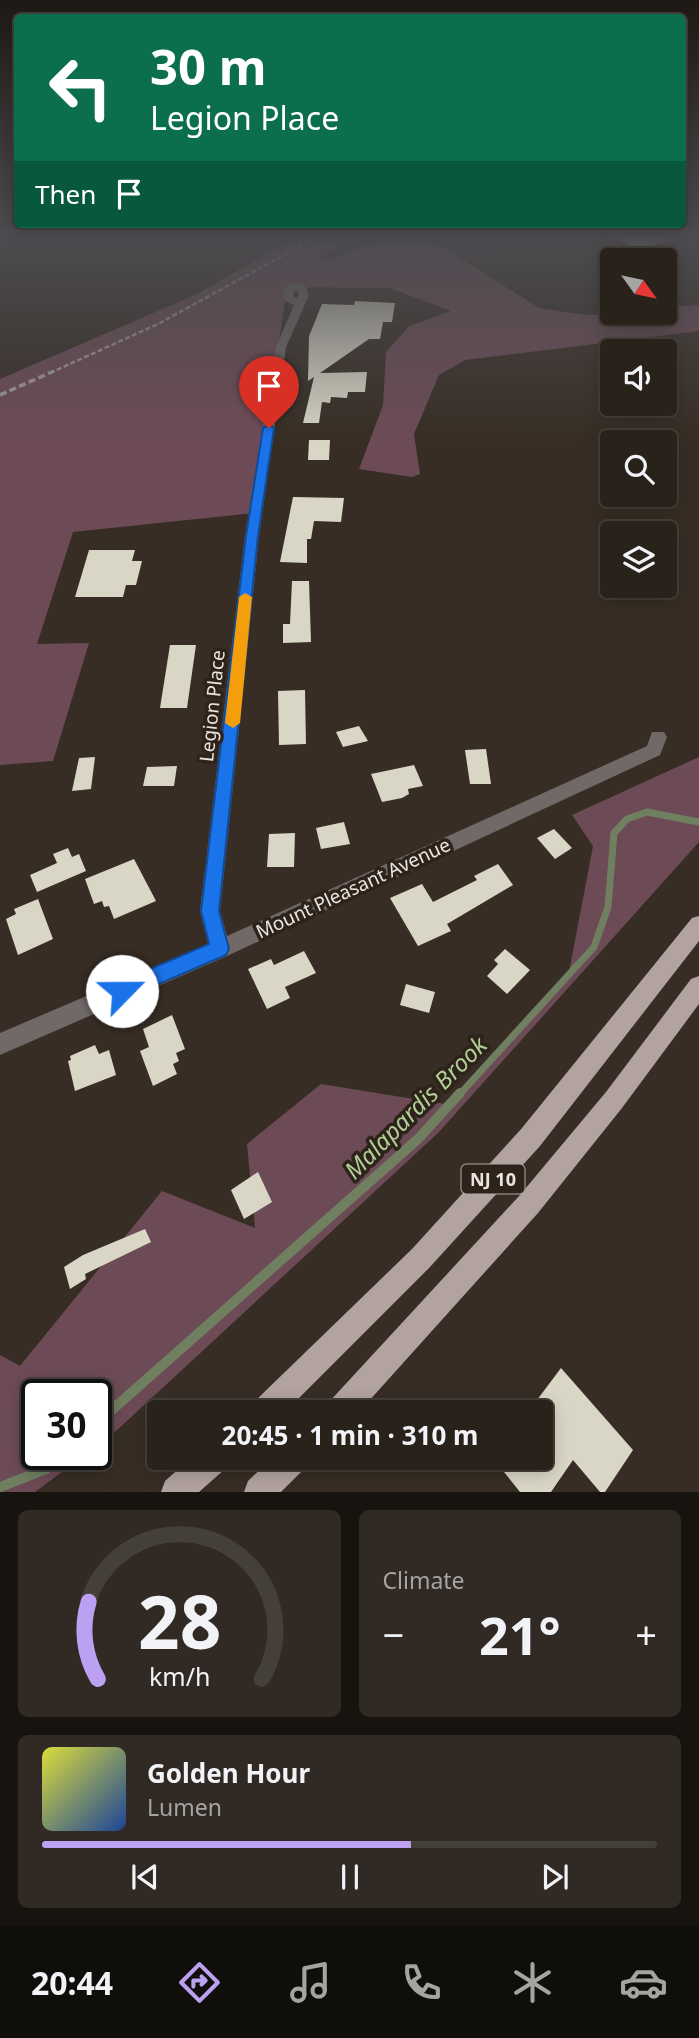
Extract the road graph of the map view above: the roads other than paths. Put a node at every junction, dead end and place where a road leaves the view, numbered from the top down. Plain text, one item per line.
1 (299, 303) dead end
2 (658, 737) dead end
3 (699, 925) edge
4 (220, 949) junction
5 (699, 986) edge
6 (0, 1044) edge
7 (276, 1400) edge
8 (350, 1400) edge
9 (201, 1470) edge
10 (281, 1470) edge
11 (176, 1492) edge
12 (259, 1492) edge

1 - 4 street, Legion Place
2 - 4 street, Mount Pleasant Avenue
3 - 7 main road, NJ 10
4 - 6 street, Mount Pleasant Avenue
5 - 8 main road, NJ 10
9 - 11 main road
10 - 12 main road

